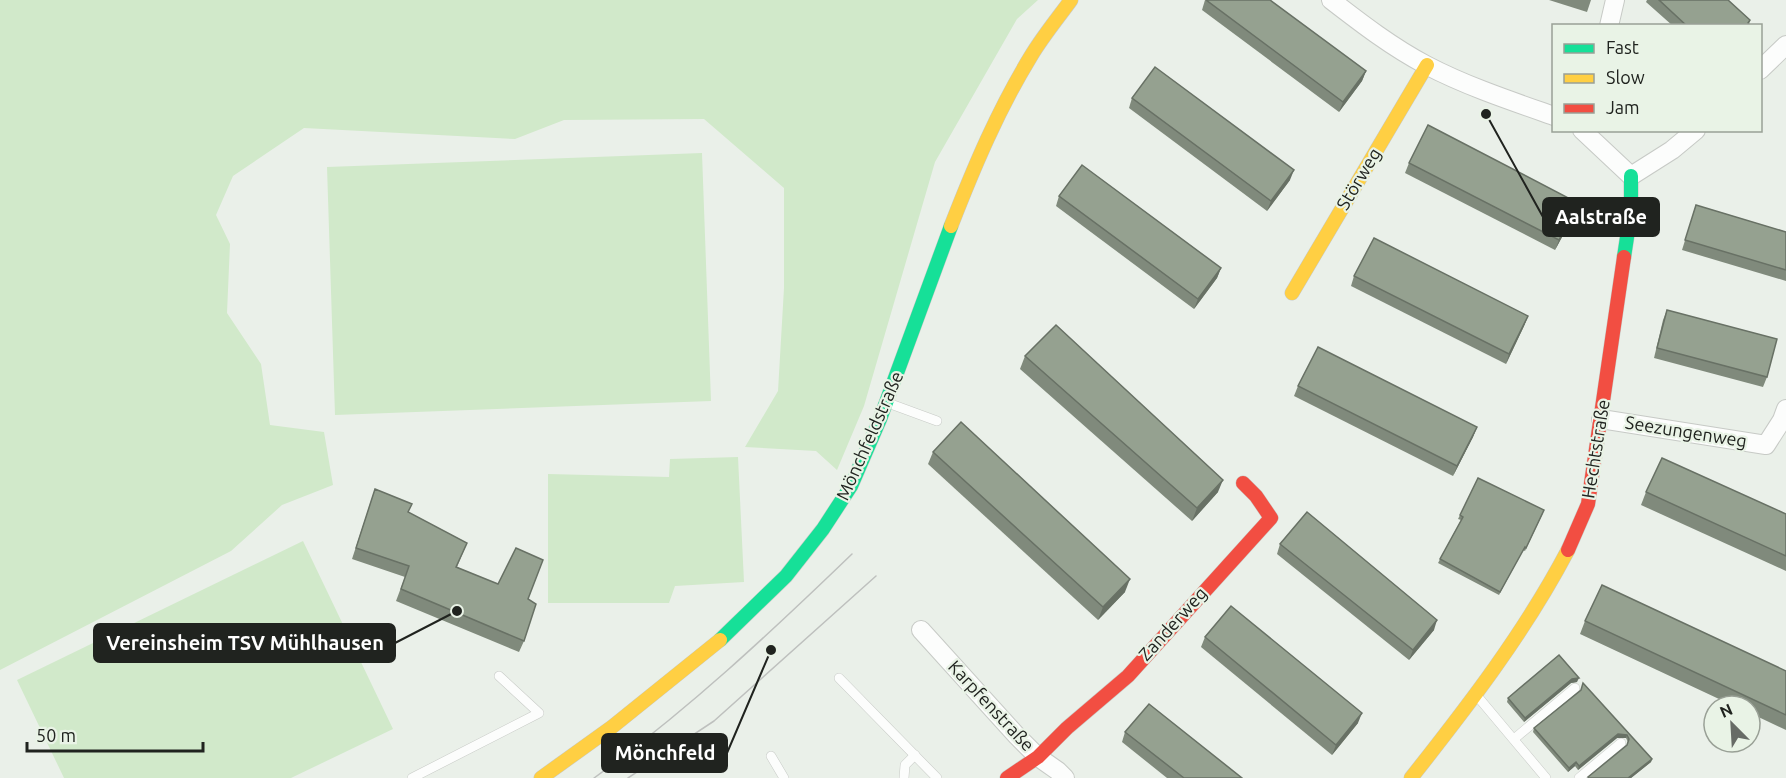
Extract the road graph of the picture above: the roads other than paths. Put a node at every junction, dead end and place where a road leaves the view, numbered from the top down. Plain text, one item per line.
1 (1071, 0) edge
2 (1331, 0) edge
3 (1615, 0) edge
4 (1609, 24) edge
5 (1786, 45) edge
6 (1427, 65) junction
7 (1762, 69) edge
8 (1552, 115) edge
9 (1583, 132) edge
10 (1694, 132) edge
11 (1631, 176) junction
12 (1292, 293) dead end
13 (888, 403) junction
14 (1786, 410) edge
15 (1601, 419) junction
16 (937, 422) dead end
17 (1243, 483) dead end
18 (921, 630) dead end
19 (499, 676) dead end
20 (839, 678) dead end
21 (1575, 688) dead end
22 (1476, 695) junction
23 (1514, 739) junction
24 (1621, 743) dead end
25 (915, 755) junction
26 (771, 756) dead end
27 (1038, 757) junction
28 (412, 778) edge
29 (541, 778) edge
30 (784, 778) edge
31 (904, 778) edge
32 (937, 778) edge
33 (1006, 778) edge
34 (1065, 778) edge
35 (1410, 778) edge
36 (1546, 778) edge
37 (1579, 778) edge

1 - 13 street, Mönchfeldstraße
2 - 6 street
3 - 4 street
5 - 7 street
6 - 8 street
6 - 12 street, Störweg
9 - 11 street
10 - 11 street
11 - 15 street, Hechtstraße
13 - 16 lane
13 - 29 street, Mönchfeldstraße
14 - 15 street, Seezungenweg
15 - 22 street, Hechtstraße
17 - 27 street, Zanderweg
18 - 27 street, Karpfenstraße
19 - 28 lane
20 - 25 lane
21 - 23 lane
22 - 23 lane
22 - 35 street, Hechtstraße
23 - 36 lane
24 - 37 lane
25 - 31 lane
25 - 32 lane
26 - 30 lane
27 - 33 street
27 - 34 street, Karpfenstraße

